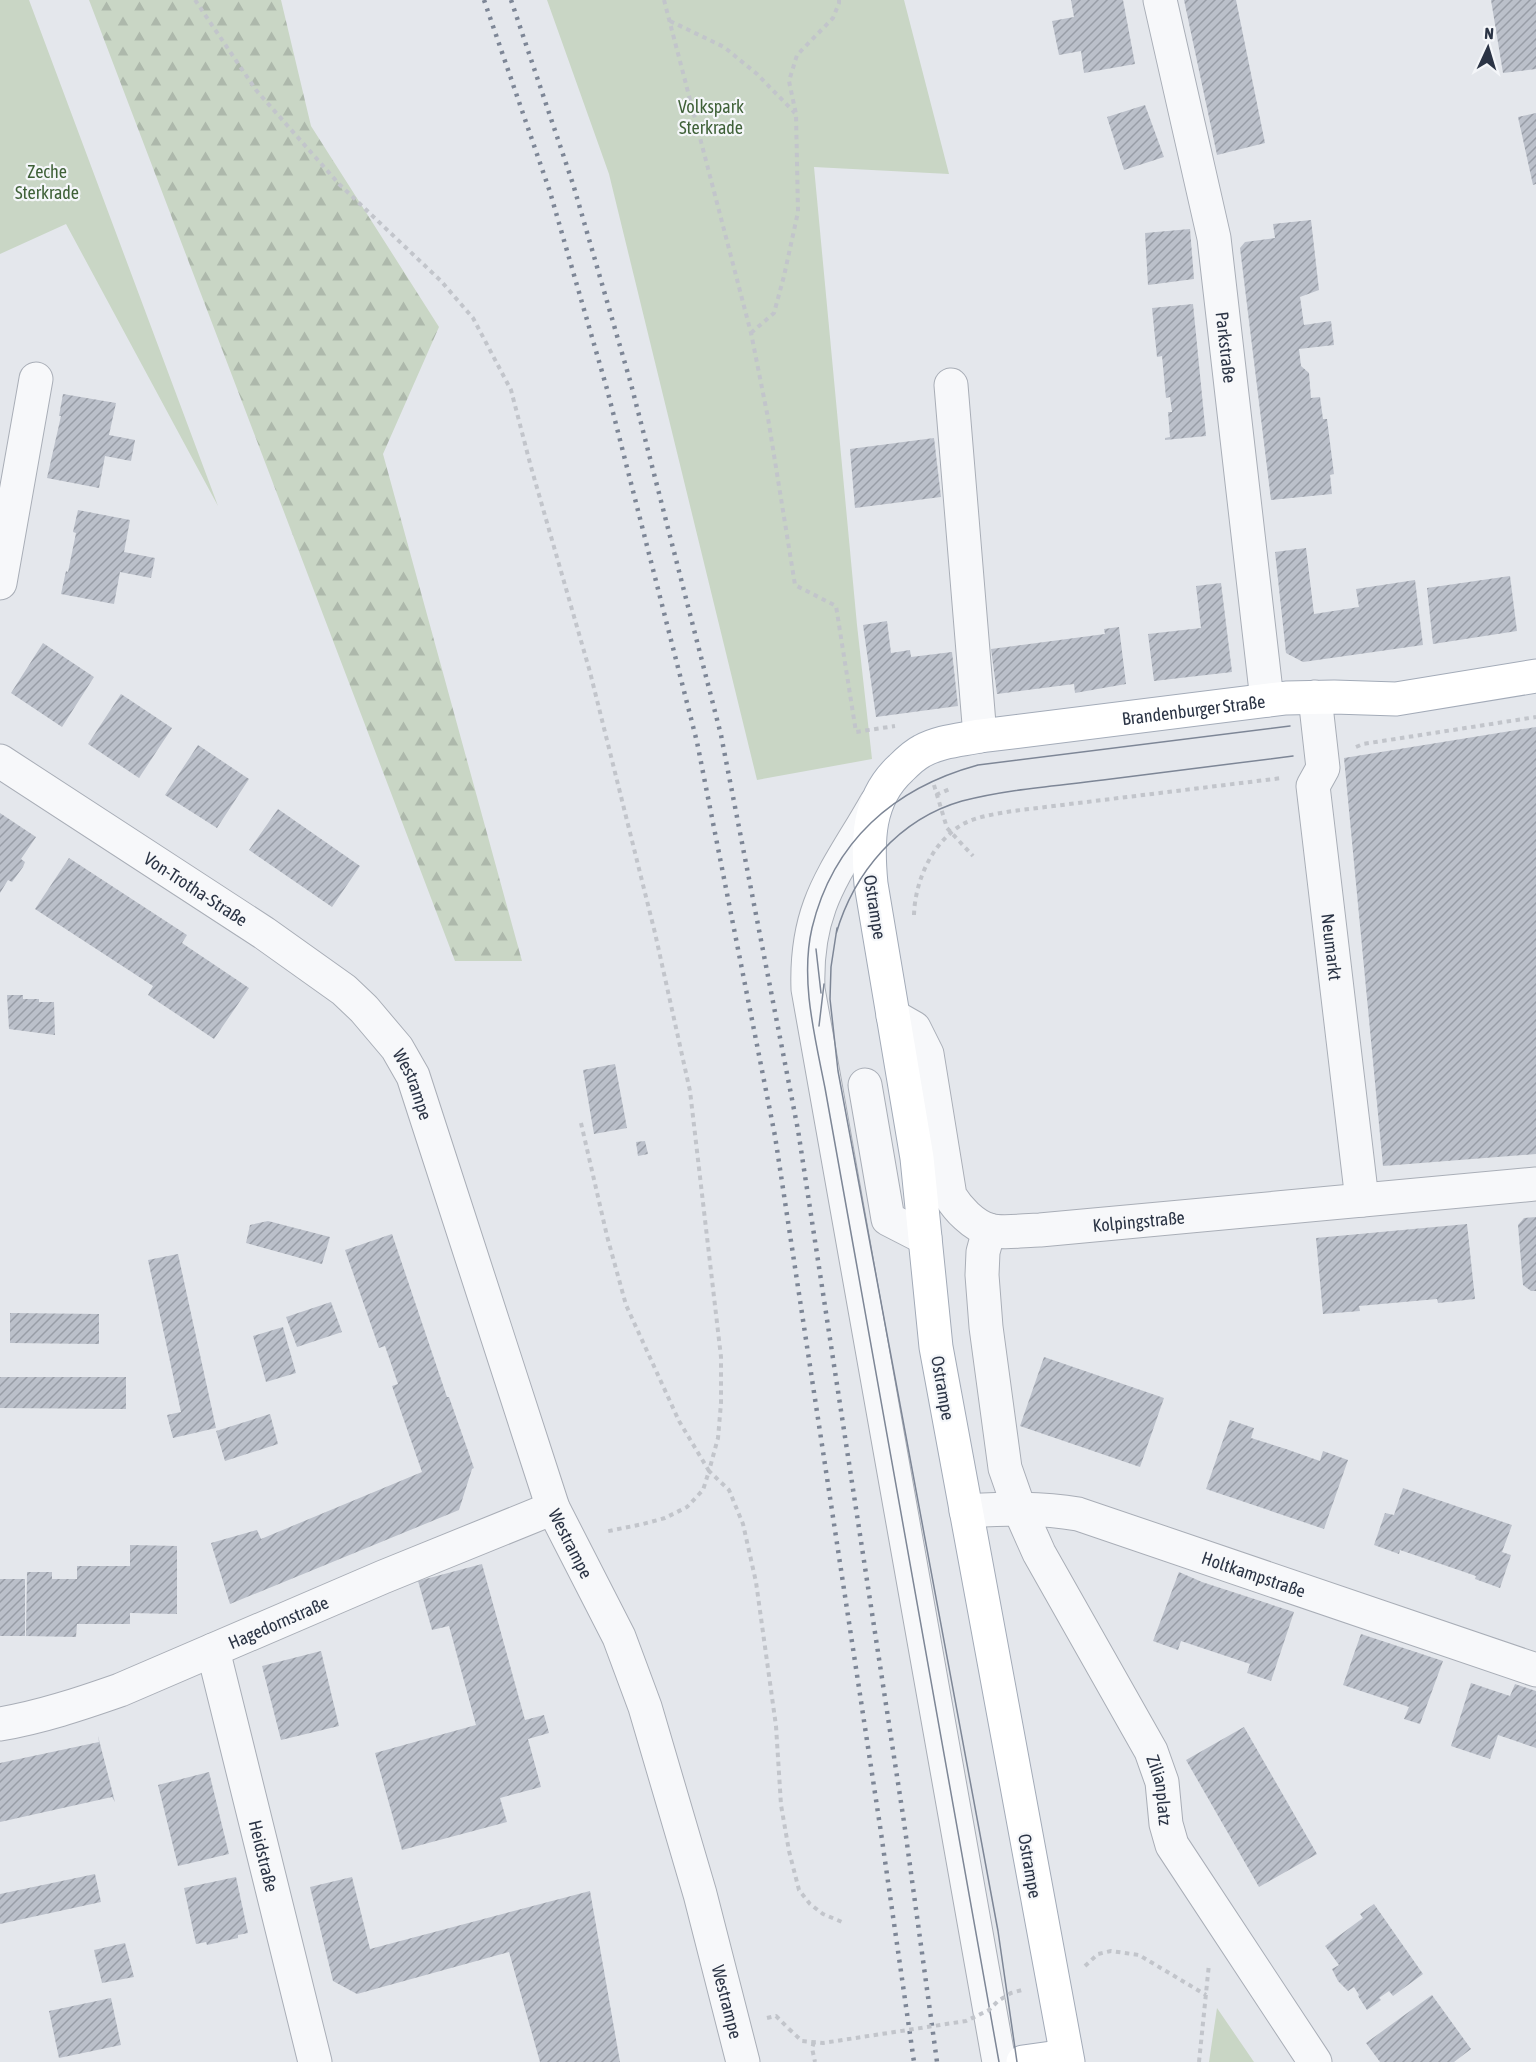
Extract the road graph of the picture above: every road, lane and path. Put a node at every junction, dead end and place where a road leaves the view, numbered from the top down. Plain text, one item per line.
1 (195, 0) edge
2 (664, 0) edge
3 (838, 0) edge
4 (1160, 0) edge
5 (670, 21) junction
6 (796, 114) junction
7 (751, 333) junction
8 (36, 380) dead end
9 (951, 386) dead end
10 (0, 583) edge
11 (1536, 676) edge
12 (1315, 696) junction
13 (1267, 700) junction
14 (1536, 717) edge
15 (896, 726) dead end
16 (980, 736) junction
17 (923, 750) junction
18 (0, 761) edge
19 (1323, 768) junction
20 (952, 788) dead end
21 (936, 795) junction
22 (876, 803) junction
23 (951, 833) junction
24 (973, 856) dead end
25 (914, 926) dead end
26 (893, 1016) junction
27 (382, 1030) joint
28 (865, 1085) dead end
29 (581, 1123) dead end
30 (1536, 1184) edge
31 (1362, 1200) junction
32 (989, 1230) junction
33 (925, 1238) junction
34 (709, 1471) junction
35 (553, 1508) junction
36 (1019, 1508) junction
37 (966, 1511) junction
38 (573, 1546) junction
39 (213, 1650) junction
40 (1536, 1670) edge
41 (0, 1724) edge
42 (1215, 1912) junction
43 (842, 1922) dead end
44 (1098, 1954) dead end
45 (1022, 1990) dead end
46 (1206, 1995) junction
47 (789, 2029) dead end
48 (813, 2042) junction
49 (1072, 2060) edge
50 (1028, 2061) edge
51 (315, 2062) edge
52 (743, 2062) edge
53 (815, 2062) edge
54 (999, 2062) edge
55 (1199, 2062) edge
56 (1316, 2062) edge

1 - 34 path
2 - 5 path
3 - 6 path
4 - 13 street, Parkstraße
5 - 6 path
5 - 7 path
6 - 7 path
7 - 15 path
8 - 10 street
9 - 16 street
11 - 12 main road, Brandenburger Straße
12 - 13 main road, Brandenburger Straße
12 - 19 street, Neumarkt
13 - 16 main road, Brandenburger Straße
14 - 19 path
16 - 17 main road, Brandenburger Straße
17 - 21 path
17 - 22 main road, Brandenburger Straße
18 - 27 street, Von-Trotha-Straße
19 - 23 path
19 - 31 street, Neumarkt
20 - 21 path
21 - 23 path
22 - 26 main road, Ostrampe
22 - 54 street, Ostrampe
23 - 24 path
23 - 25 path
26 - 32 street
26 - 33 main road, Ostrampe
27 - 35 street, Westrampe
28 - 33 street
29 - 34 path
30 - 31 street, Kolpingstraße
31 - 32 street, Kolpingstraße
32 - 36 street
33 - 37 main road, Ostrampe
34 - 38 path
34 - 43 path
35 - 38 street, Westrampe
35 - 39 street, Hagedornstraße
36 - 37 street, Holtkampstraße
36 - 40 street, Holtkampstraße
36 - 42 street, Zilianplatz
37 - 49 main road, Ostrampe
38 - 52 street, Westrampe
39 - 41 street, Hagedornstraße
39 - 51 street, Heidstraße
42 - 46 path
42 - 56 street, Zilianplatz
44 - 46 path
45 - 48 path, bridge
46 - 55 path
47 - 48 path, bridge
48 - 53 path
49 - 50 main road

